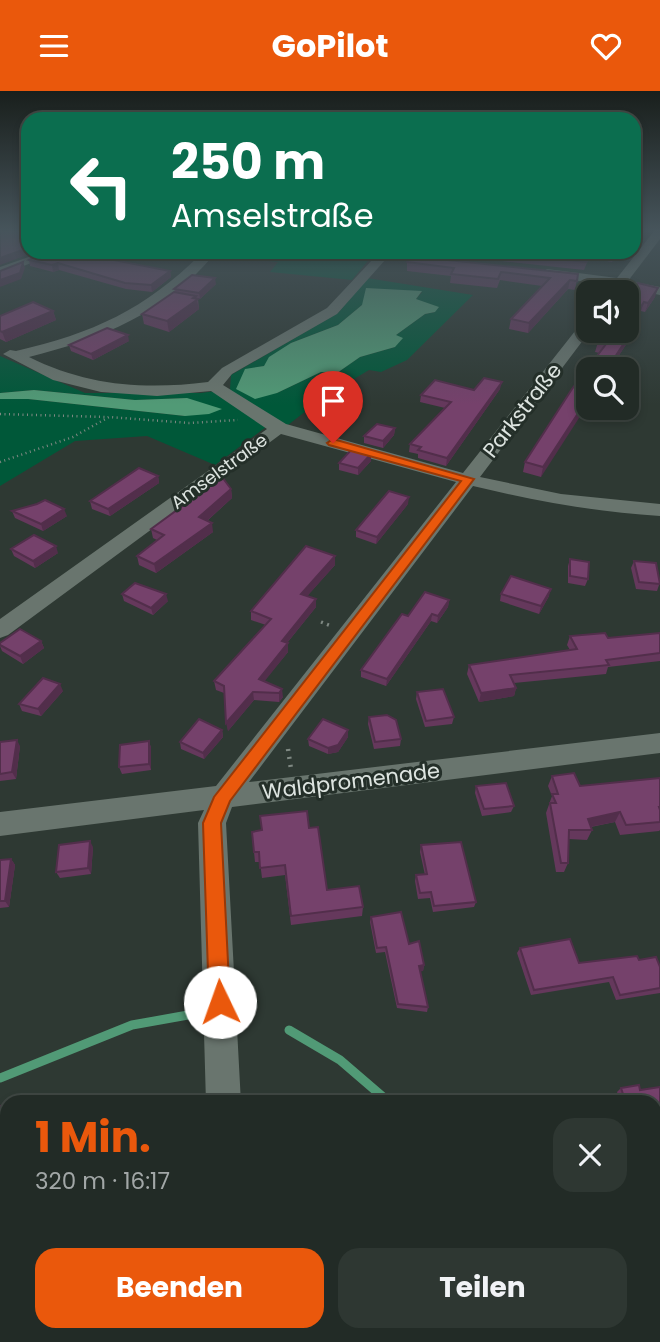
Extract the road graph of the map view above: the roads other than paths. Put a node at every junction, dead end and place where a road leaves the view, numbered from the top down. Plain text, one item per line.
1 (171, 288) edge
2 (353, 288) edge
3 (639, 289) edge
4 (660, 291) edge
5 (576, 340) edge
6 (0, 350) edge
7 (16, 356) junction
8 (213, 386) junction
9 (279, 428) junction
10 (468, 479) junction
11 (660, 510) edge
12 (0, 631) edge
13 (660, 743) edge
14 (223, 797) junction
15 (0, 824) edge
16 (224, 1095) edge

1 - 7 street
2 - 8 street
3 - 4 street
5 - 10 street, Parkstraße
6 - 7 street
7 - 8 street
8 - 9 street
9 - 10 street, Amselstraße
9 - 12 street, Amselstraße
10 - 11 street, Amselstraße
10 - 14 street, Parkstraße
13 - 14 street, Waldpromenade
14 - 15 street, Waldpromenade
14 - 16 street, Parkstraße

